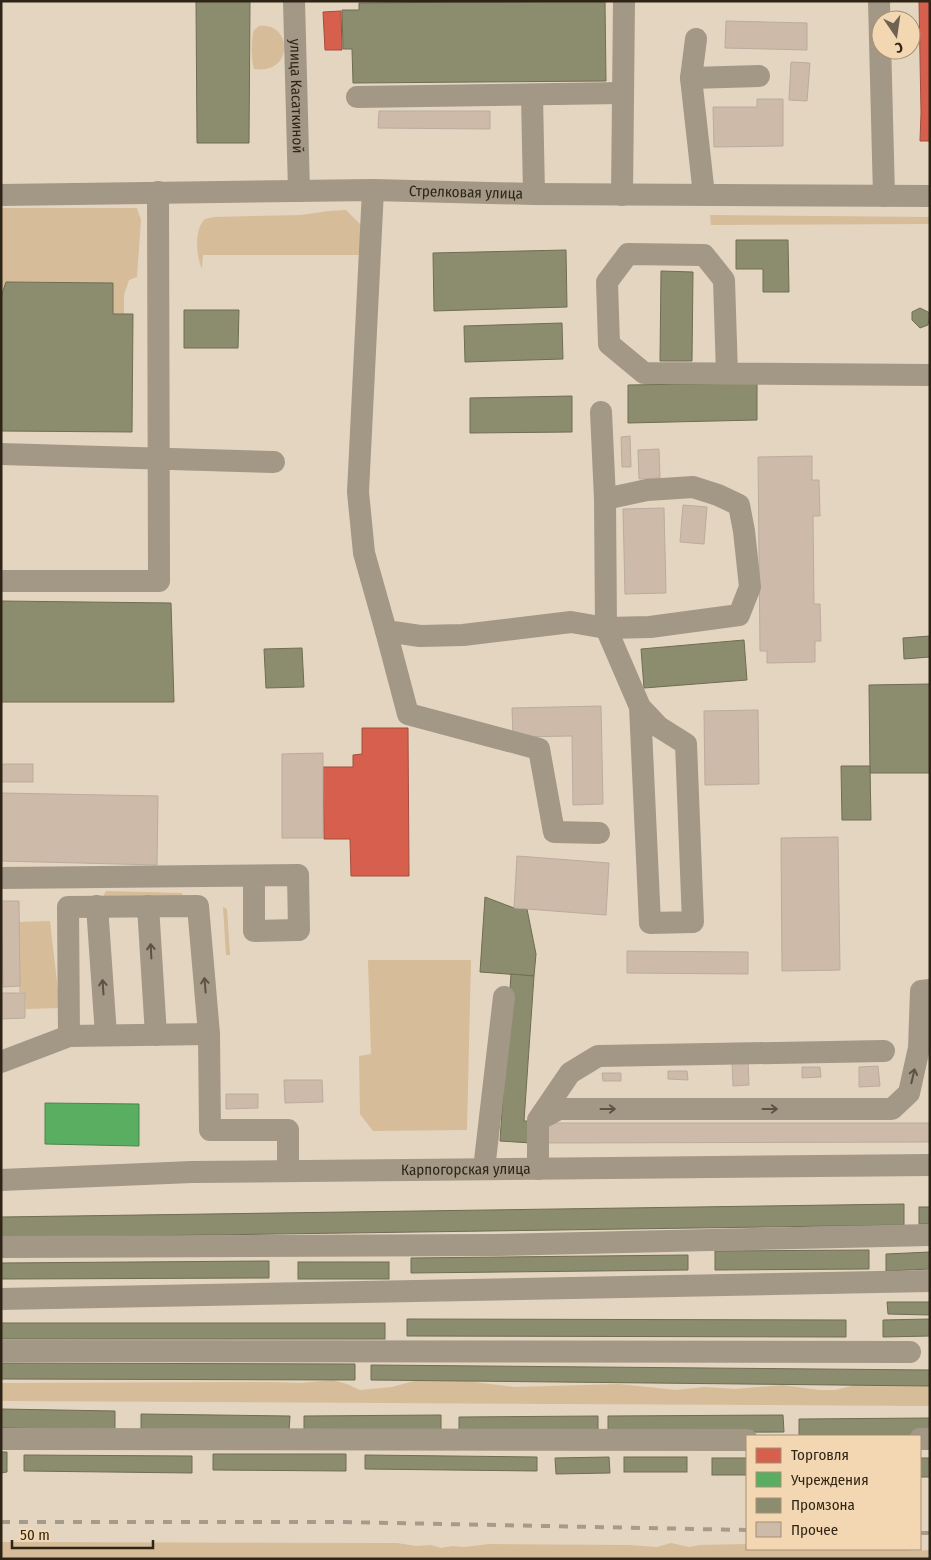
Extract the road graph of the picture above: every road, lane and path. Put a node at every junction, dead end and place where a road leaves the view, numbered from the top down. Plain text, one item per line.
1 (294, 1) edge
2 (624, 1) edge
3 (879, 1) edge
4 (696, 39) dead end
5 (759, 76) dead end
6 (691, 78) junction
7 (622, 93) junction
8 (532, 95) junction
9 (356, 97) dead end
10 (373, 190) junction
11 (299, 191) junction
12 (158, 192) junction
13 (534, 194) junction
14 (1, 195) edge
15 (622, 195) junction
16 (704, 195) junction
17 (884, 196) junction
18 (930, 196) edge
19 (727, 374) junction
20 (930, 375) edge
21 (601, 412) dead end
22 (1, 454) edge
23 (158, 458) junction
24 (274, 462) dead end
25 (605, 499) junction
26 (1, 582) edge
27 (606, 628) junction
28 (386, 631) junction
29 (640, 707) junction
30 (599, 833) dead end
31 (254, 876) dead end
32 (1, 878) edge
33 (97, 906) junction
34 (148, 906) junction
35 (930, 990) edge
36 (504, 997) dead end
37 (209, 1034) junction
38 (106, 1035) junction
39 (156, 1035) junction
40 (70, 1036) junction
41 (884, 1051) dead end
42 (1, 1062) edge
43 (538, 1120) junction
44 (930, 1165) edge
45 (538, 1168) junction
46 (484, 1169) junction
47 (288, 1171) junction
48 (1, 1180) edge
49 (930, 1235) edge
50 (1, 1248) edge
51 (930, 1281) edge
52 (1, 1299) edge
53 (1, 1351) edge
54 (910, 1352) dead end
55 (1, 1439) edge
56 (746, 1440) edge

1 - 11 street, улица Касаткиной
2 - 7 street
3 - 17 street
4 - 6 street
5 - 6 street
6 - 16 street
7 - 8 street
7 - 15 street
8 - 9 street
8 - 13 street
10 - 11 street, Стрелковая улица
10 - 13 street, Стрелковая улица
10 - 28 street
11 - 12 street, Стрелковая улица
12 - 14 street, Стрелковая улица
12 - 23 street
13 - 15 street, Стрелковая улица
15 - 16 street, Стрелковая улица
16 - 17 street, Стрелковая улица
17 - 18 street, Стрелковая улица
19 - 19 street
19 - 20 street
21 - 25 street
22 - 23 street
23 - 24 street
23 - 26 street
25 - 27 street
25 - 27 street
27 - 28 street
27 - 29 street
28 - 30 street
29 - 29 street
31 - 32 street
33 - 34 street
38 -> 33 street
33 - 40 street
37 -> 34 street
39 -> 34 street
43 -> 35 street
36 - 46 street
37 - 39 street
37 - 47 street
38 - 39 street
38 - 40 street
40 - 42 street
41 - 43 street
43 - 45 street
44 - 45 street, Карпогорская улица
45 - 46 street, Карпогорская улица
46 - 47 street, Карпогорская улица
47 - 48 street, Карпогорская улица
49 - 50 street
51 - 52 street
53 - 54 street
55 - 56 street

